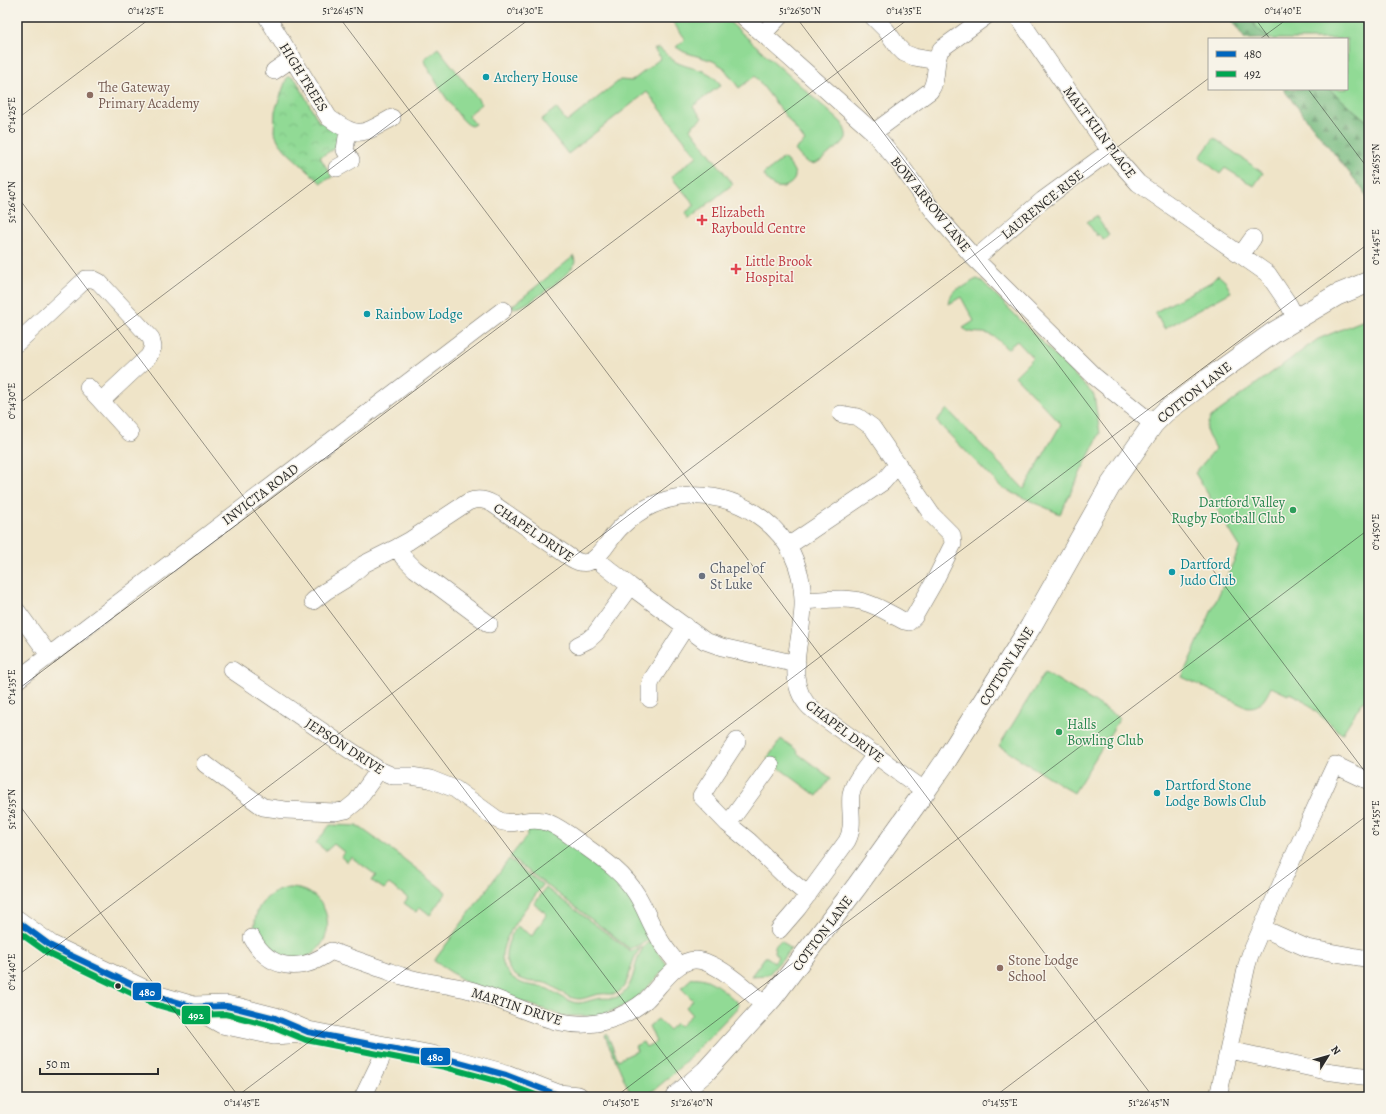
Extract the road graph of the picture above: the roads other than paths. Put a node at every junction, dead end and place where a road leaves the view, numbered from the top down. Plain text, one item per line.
1 (267, 17) edge
2 (744, 17) edge
3 (779, 17) edge
4 (873, 17) edge
5 (985, 17) edge
6 (1018, 17) edge
7 (763, 34) junction
8 (293, 58) junction
9 (936, 61) junction
10 (274, 71) dead end
11 (392, 118) dead end
12 (348, 130) junction
13 (873, 133) junction
14 (1110, 151) junction
15 (337, 168) dead end
16 (1253, 238) dead end
17 (1241, 255) junction
18 (975, 259) junction
19 (1369, 282) edge
20 (503, 310) dead end
21 (1296, 319) junction
22 (17, 343) edge
23 (88, 387) dead end
24 (101, 401) junction
25 (841, 414) dead end
26 (1153, 424) junction
27 (130, 433) dead end
28 (898, 464) junction
29 (788, 546) junction
30 (398, 547) junction
31 (595, 558) junction
32 (630, 586) junction
33 (313, 601) dead end
34 (804, 601) junction
35 (17, 611) edge
36 (489, 624) dead end
37 (686, 626) junction
38 (578, 645) dead end
39 (49, 655) junction
40 (797, 664) junction
41 (232, 670) dead end
42 (17, 680) edge
43 (650, 699) dead end
44 (736, 741) dead end
45 (876, 754) junction
46 (205, 764) dead end
47 (771, 765) dead end
48 (379, 770) junction
49 (1369, 781) edge
50 (925, 790) junction
51 (728, 824) junction
52 (808, 894) junction
53 (17, 921) edge
54 (1262, 928) junction
55 (779, 930) dead end
56 (252, 938) dead end
57 (1369, 959) edge
58 (679, 966) junction
59 (766, 1006) junction
60 (384, 1047) junction
61 (1229, 1050) junction
62 (1369, 1077) edge
63 (565, 1096) edge
64 (363, 1097) edge
65 (676, 1097) edge
66 (1218, 1097) edge

1 - 8 street, HIGH TREES
2 - 7 street, BOW ARROW LANE
3 - 7 street
4 - 9 street
5 - 9 street
6 - 14 street, MALT KILN PLACE
7 - 13 street, BOW ARROW LANE
8 - 10 street
8 - 12 street, HIGH TREES
9 - 13 street
11 - 12 street, HIGH TREES
12 - 15 street
13 - 18 street, BOW ARROW LANE
14 - 17 street, MALT KILN PLACE
14 - 18 street, LAURENCE RISE
16 - 17 street
17 - 21 street, MALT KILN PLACE
18 - 26 street, BOW ARROW LANE
19 - 21 main road, COTTON LANE
20 - 39 street, INVICTA ROAD
21 - 26 main road, COTTON LANE
22 - 24 street
23 - 24 street
24 - 27 street
25 - 28 street
26 - 50 main road, COTTON LANE
28 - 29 street
28 - 34 street
29 - 31 street, CHAPEL DRIVE
29 - 34 street, CHAPEL DRIVE
30 - 31 street, CHAPEL DRIVE
30 - 33 street, CHAPEL DRIVE
30 - 36 street
31 - 32 street
32 - 37 street
32 - 38 street
34 - 40 street, CHAPEL DRIVE
35 - 39 street
37 - 40 street
37 - 43 street
39 - 42 street, INVICTA ROAD
40 - 45 street, CHAPEL DRIVE
41 - 48 street, JEPSON DRIVE
44 - 51 street
45 - 50 street, CHAPEL DRIVE
45 - 52 street
46 - 48 street
47 - 51 street
48 - 58 street, JEPSON DRIVE
49 - 54 street
50 - 59 main road, COTTON LANE
51 - 52 street
52 - 55 street
53 - 60 main road
54 - 57 street
54 - 61 street
56 - 58 street, MARTIN DRIVE
58 - 59 street, MARTIN DRIVE
59 - 65 main road, COTTON LANE
60 - 63 main road
60 - 64 street
61 - 62 street
61 - 66 street

